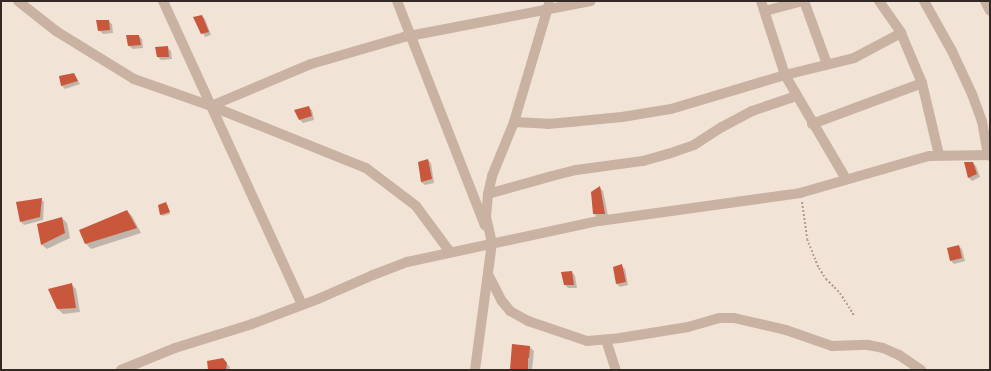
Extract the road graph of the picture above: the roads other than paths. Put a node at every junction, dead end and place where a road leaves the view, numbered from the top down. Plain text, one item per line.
1 (18, 1) edge
2 (163, 1) edge
3 (397, 1) edge
4 (591, 1) edge
5 (804, 1) edge
6 (879, 1) edge
7 (924, 1) edge
8 (548, 4) edge
9 (763, 6) edge
10 (901, 33) junction
11 (411, 36) junction
12 (827, 64) junction
13 (785, 75) junction
14 (922, 83) junction
15 (796, 96) junction
16 (211, 106) junction
17 (514, 122) junction
18 (812, 124) junction
19 (939, 155) junction
20 (989, 155) edge
21 (846, 180) junction
22 (488, 194) junction
23 (492, 243) junction
24 (450, 252) junction
25 (489, 276) junction
26 (302, 305) junction
27 (606, 340) junction
28 (121, 370) edge
29 (476, 370) edge
30 (616, 370) edge
31 (921, 370) edge

1 - 16 street
2 - 16 street
3 - 11 street
4 - 8 street
5 - 9 street
5 - 12 street
6 - 10 street
7 - 20 street
8 - 11 street
8 - 17 street
9 - 13 street
10 - 12 street
10 - 14 street
11 - 16 street
11 - 23 street
12 - 13 street
13 - 15 street
13 - 17 street
14 - 18 street
14 - 19 street
15 - 18 street
15 - 22 street
16 - 24 street
16 - 26 street
17 - 22 street
18 - 21 street
19 - 20 street
19 - 21 street
21 - 23 street
22 - 23 street
23 - 24 street
23 - 25 street
24 - 26 street
25 - 27 street
25 - 29 street
26 - 28 street
27 - 30 street
27 - 31 street

